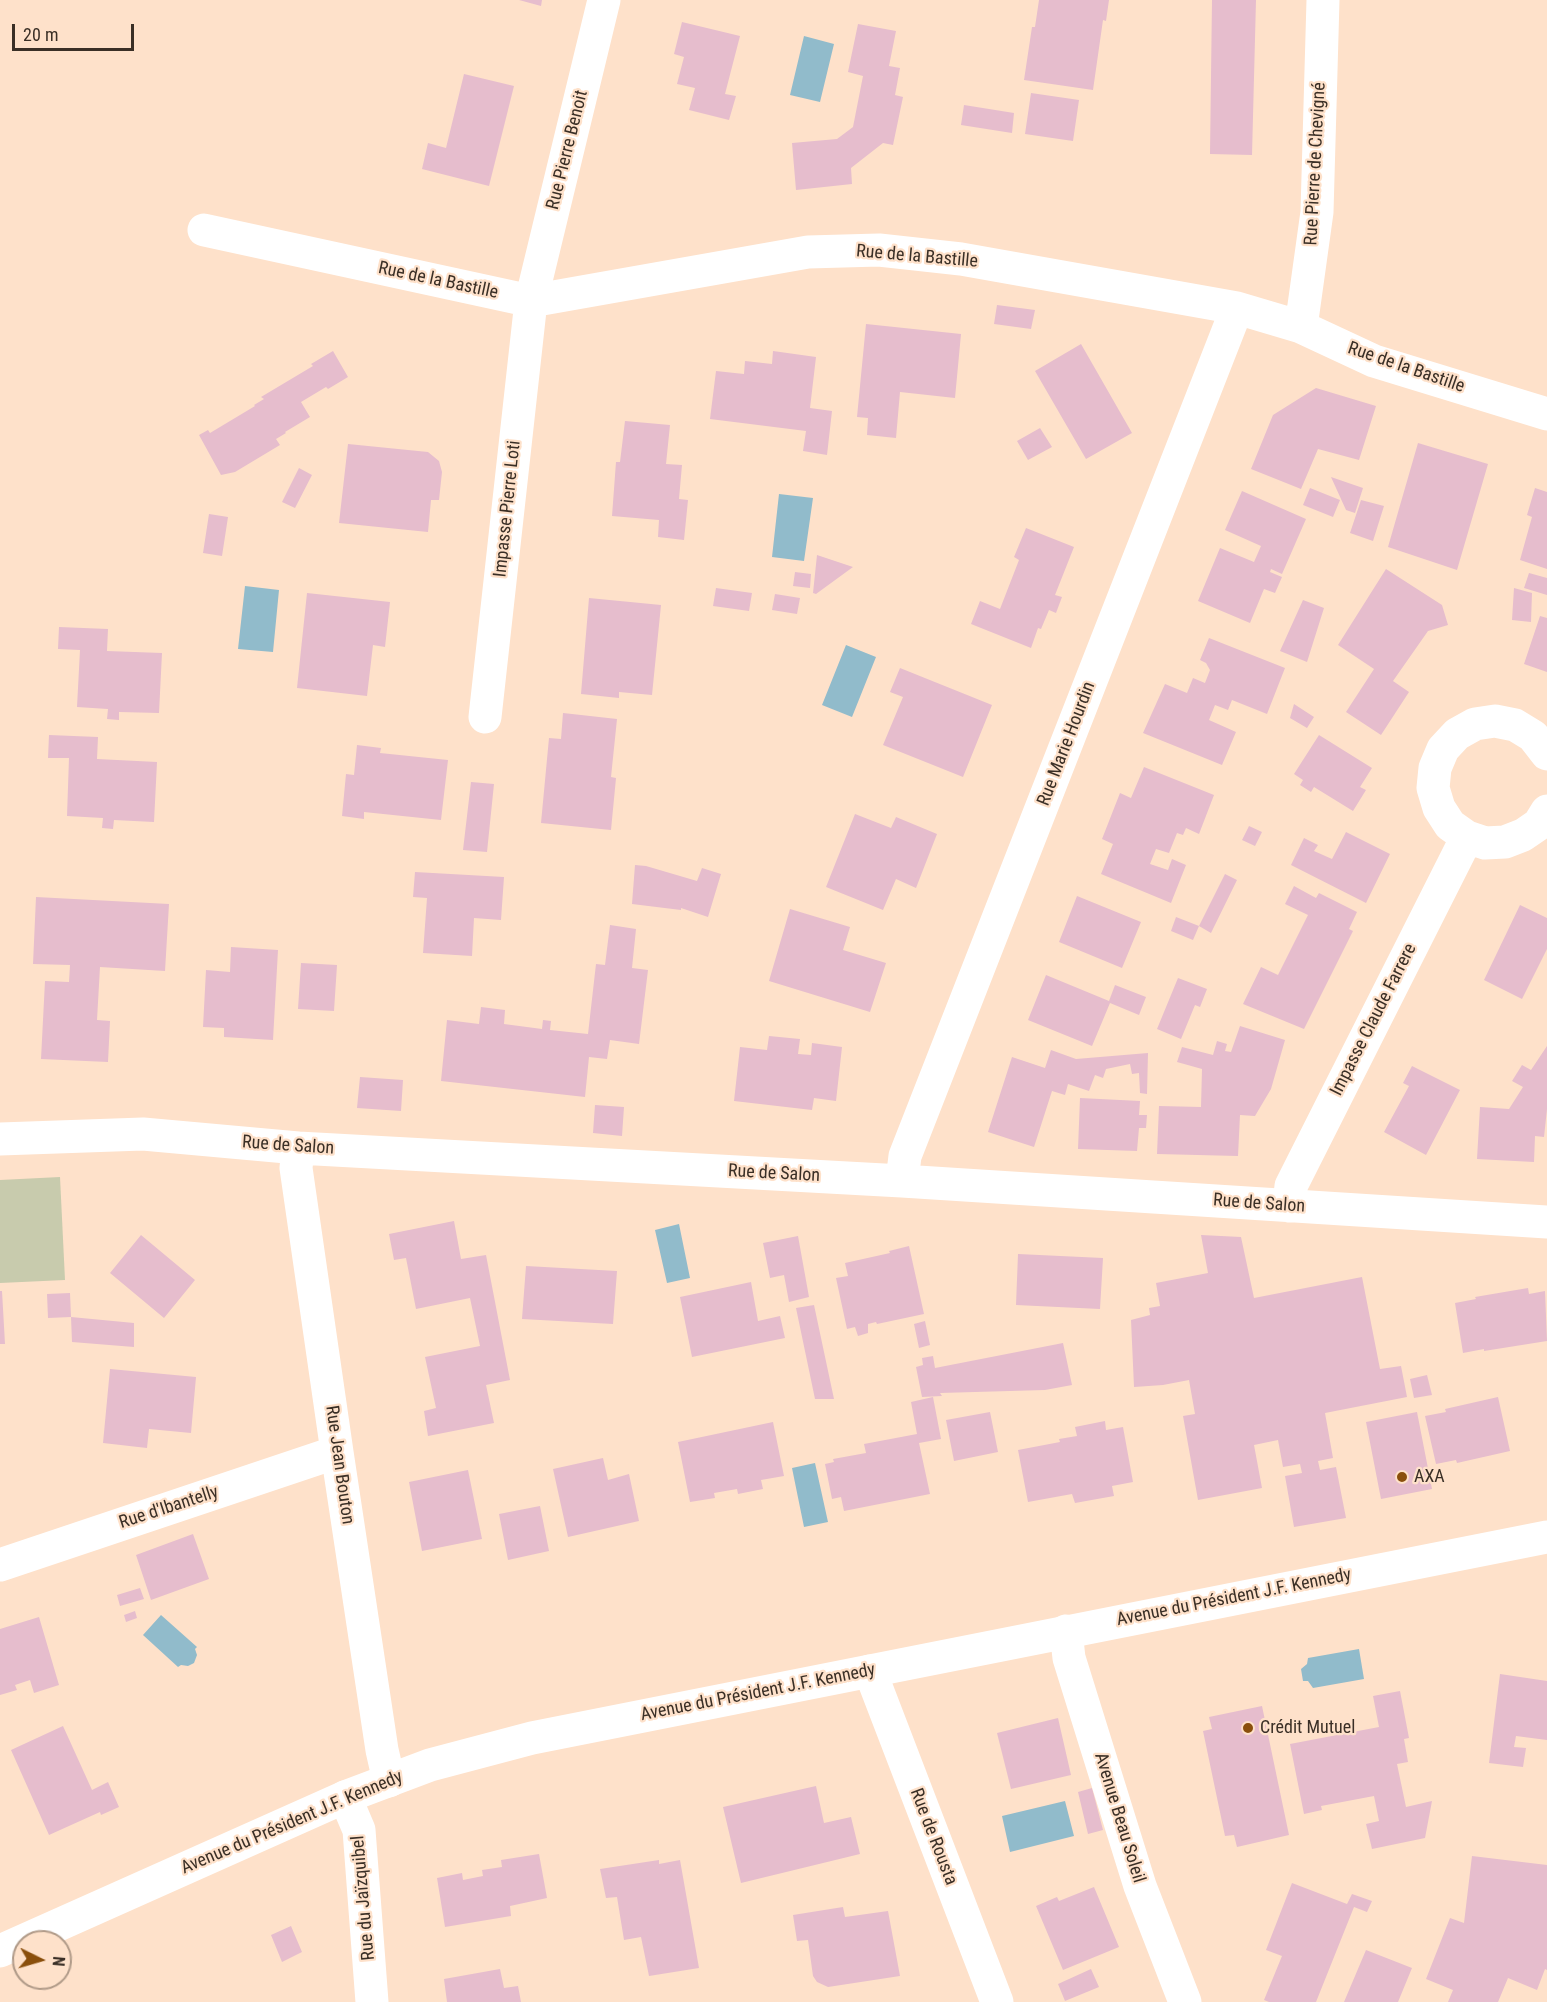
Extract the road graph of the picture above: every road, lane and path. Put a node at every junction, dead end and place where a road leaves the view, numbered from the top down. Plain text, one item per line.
1 (604, 0) edge
2 (1323, 0) edge
3 (204, 230) dead end
4 (531, 301) junction
5 (1238, 308) junction
6 (1301, 327) junction
7 (1547, 414) edge
8 (485, 717) dead end
9 (1547, 754) edge
10 (1547, 811) edge
11 (1467, 837) junction
12 (0, 1139) edge
13 (298, 1148) junction
14 (902, 1181) junction
15 (1289, 1206) junction
16 (1547, 1222) edge
17 (337, 1452) junction
18 (1547, 1537) edge
19 (0, 1564) edge
20 (1066, 1631) junction
21 (870, 1671) junction
22 (389, 1781) junction
23 (345, 1797) junction
24 (0, 1951) edge
25 (372, 2002) edge
26 (997, 2002) edge
27 (1185, 2002) edge

1 - 4 street, Rue Pierre Benoit
2 - 6 street, Rue Pierre de Chevigné
3 - 4 street, Rue de la Bastille
4 - 5 street, Rue de la Bastille
4 - 8 street, Impasse Pierre Loti
5 - 6 street, Rue de la Bastille
5 - 14 street, Rue Marie Hourdin
6 - 7 street, Rue de la Bastille
9 - 11 street
10 - 11 street
11 - 15 street, Impasse Claude Farrere
12 - 13 street, Rue de Salon
13 - 14 street, Rue de Salon
13 - 17 street, Rue Jean Bouton
14 - 15 street, Rue de Salon
15 - 16 street, Rue de Salon
17 - 19 street, Rue d'Ibantelly
17 - 22 street, Rue Jean Bouton
18 - 20 street, Avenue du Président J.F. Kennedy
20 - 21 street, Avenue du Président J.F. Kennedy
20 - 27 street, Avenue Beau Soleil
21 - 22 street, Avenue du Président J.F. Kennedy
21 - 26 street, Rue de Rousta
22 - 23 street, Avenue du Président J.F. Kennedy
23 - 24 street, Avenue du Président J.F. Kennedy
23 - 25 street, Rue du Jaïzquibel

